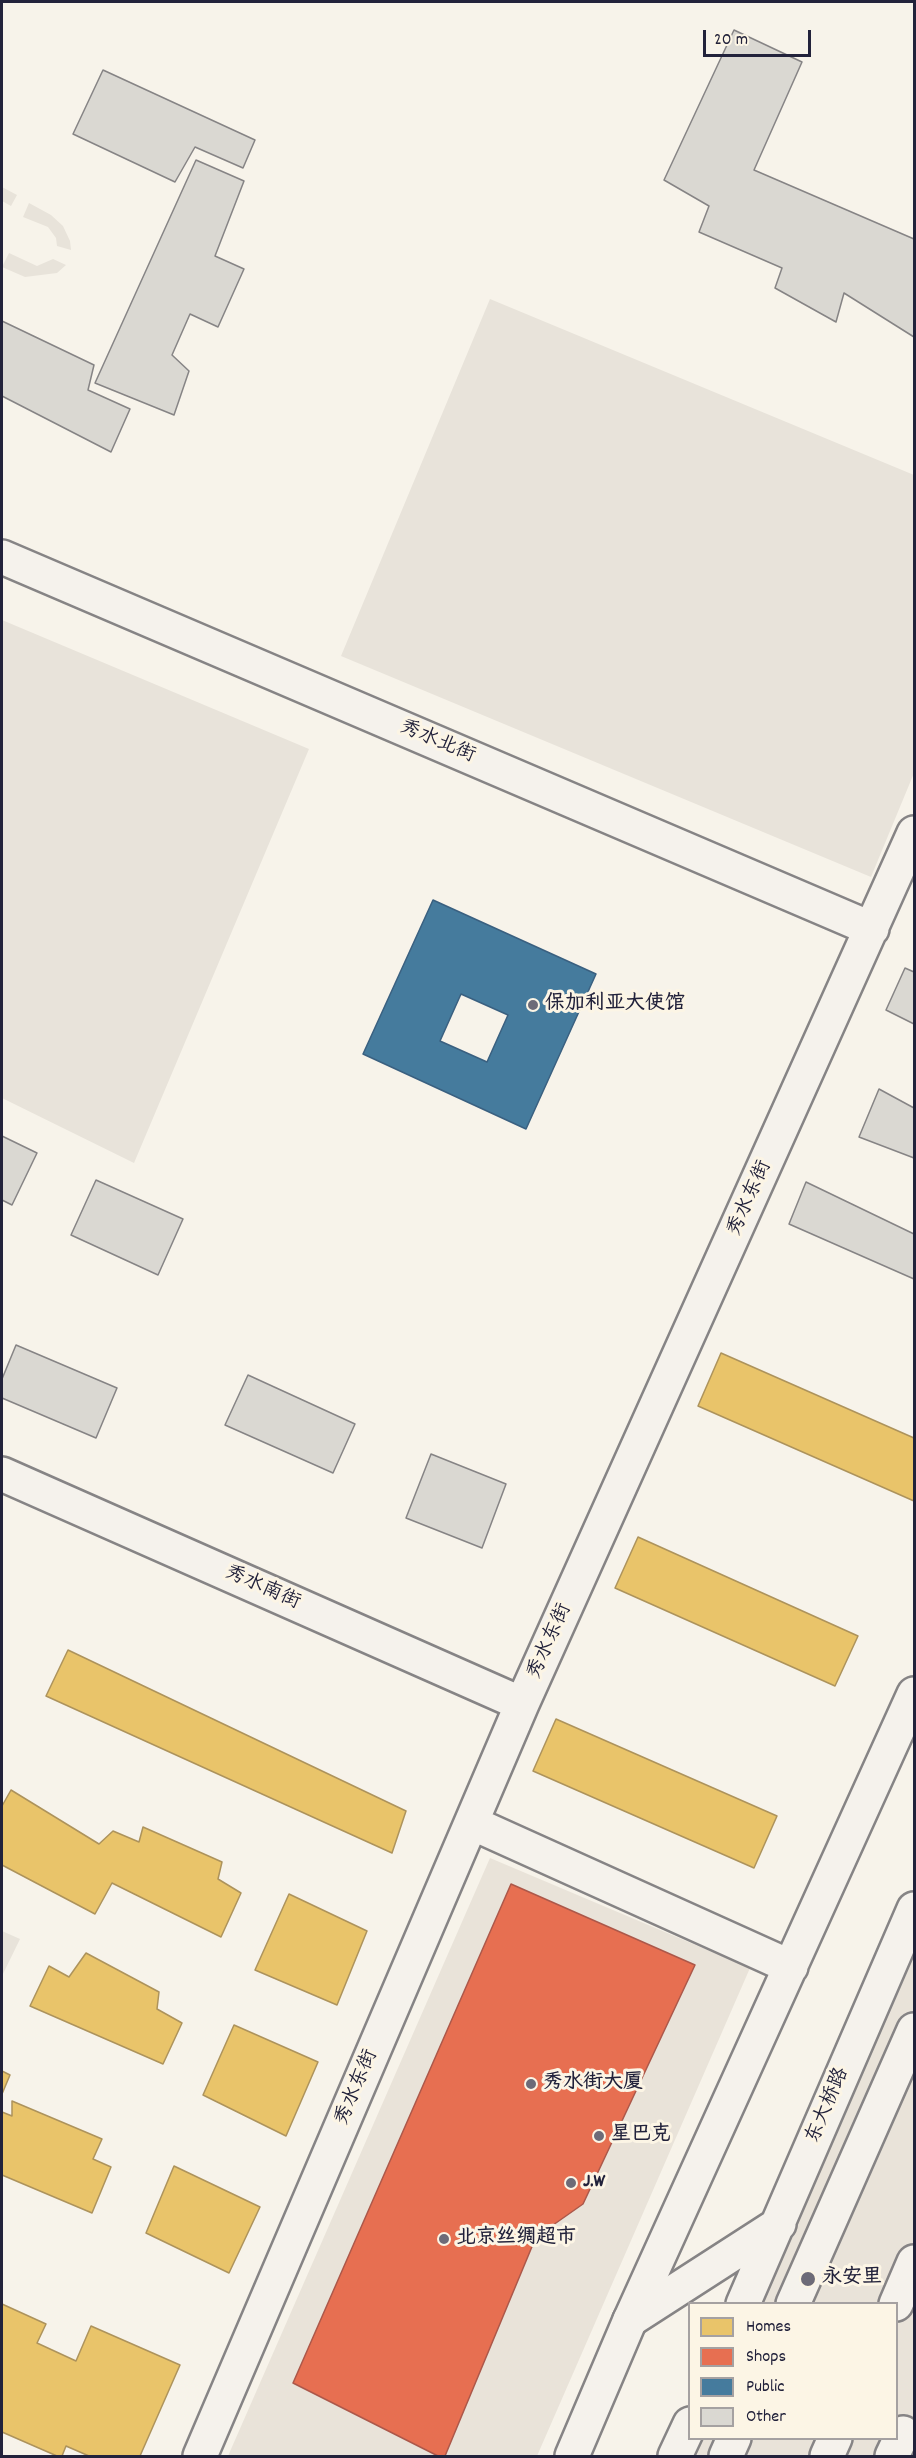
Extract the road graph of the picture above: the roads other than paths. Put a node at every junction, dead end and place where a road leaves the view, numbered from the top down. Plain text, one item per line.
1 (2, 557) edge
2 (915, 833) edge
3 (872, 929) junction
4 (2, 1474) edge
5 (915, 1694) edge
6 (522, 1704) junction
7 (472, 1823) junction
8 (915, 1909) edge
9 (791, 1967) junction
10 (915, 2030) edge
11 (779, 2224) junction
12 (915, 2262) edge
13 (744, 2302) edge
14 (795, 2302) edge
15 (897, 2302) edge
16 (630, 2320) junction
17 (688, 2428) edge
18 (734, 2440) edge
19 (835, 2440) edge
20 (200, 2457) edge
21 (572, 2457) edge
22 (675, 2457) edge
23 (726, 2457) edge
24 (827, 2457) edge

1 - 3 street, 秀水北街
2 - 3 street, 秀水东街
3 - 6 street, 秀水东街
4 - 6 street, 秀水南街
5 - 9 street
6 - 7 street, 秀水东街
7 - 9 street
7 - 20 street, 秀水东街
8 - 11 street, 东大桥路
9 - 16 street
10 - 14 street
11 - 13 street, 东大桥路
11 - 16 street
12 - 15 street
16 - 21 street
17 - 22 street
18 - 23 street
19 - 24 street

